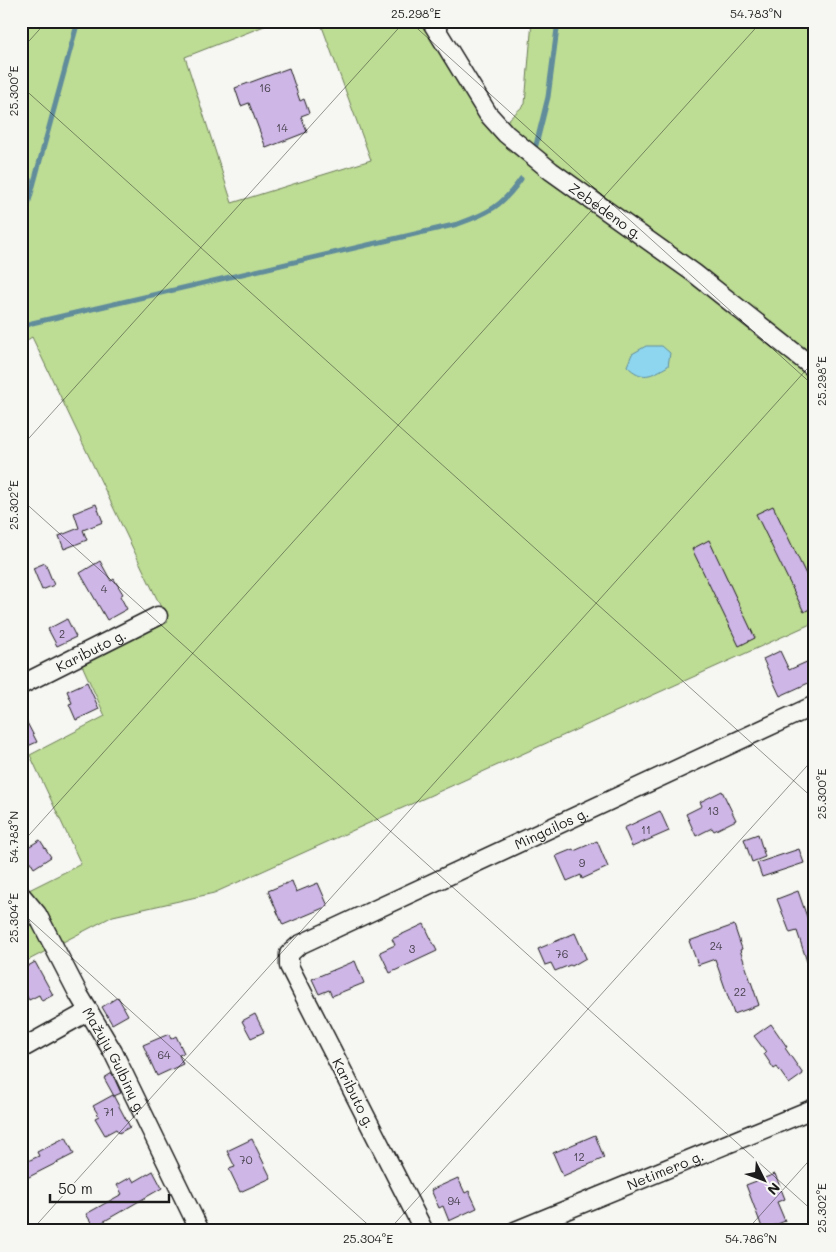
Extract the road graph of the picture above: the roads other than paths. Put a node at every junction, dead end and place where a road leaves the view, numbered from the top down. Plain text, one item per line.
1 (431, 21) edge
2 (815, 369) edge
3 (158, 616) dead end
4 (21, 685) edge
5 (815, 705) edge
6 (21, 895) edge
7 (289, 954) joint
8 (89, 1011) junction
9 (21, 1049) edge
10 (815, 1108) edge
11 (200, 1231) edge
12 (424, 1231) edge
13 (515, 1231) edge

1 - 2 street, Zebedeno g.
3 - 4 street, Kaributo g.
5 - 7 street, Mingailos g.
6 - 8 street, Mažųjų Gulbinų g.
7 - 12 street, Kaributo g.
8 - 9 street
8 - 11 street, Mažųjų Gulbinų g.
10 - 13 street, Netimero g.

